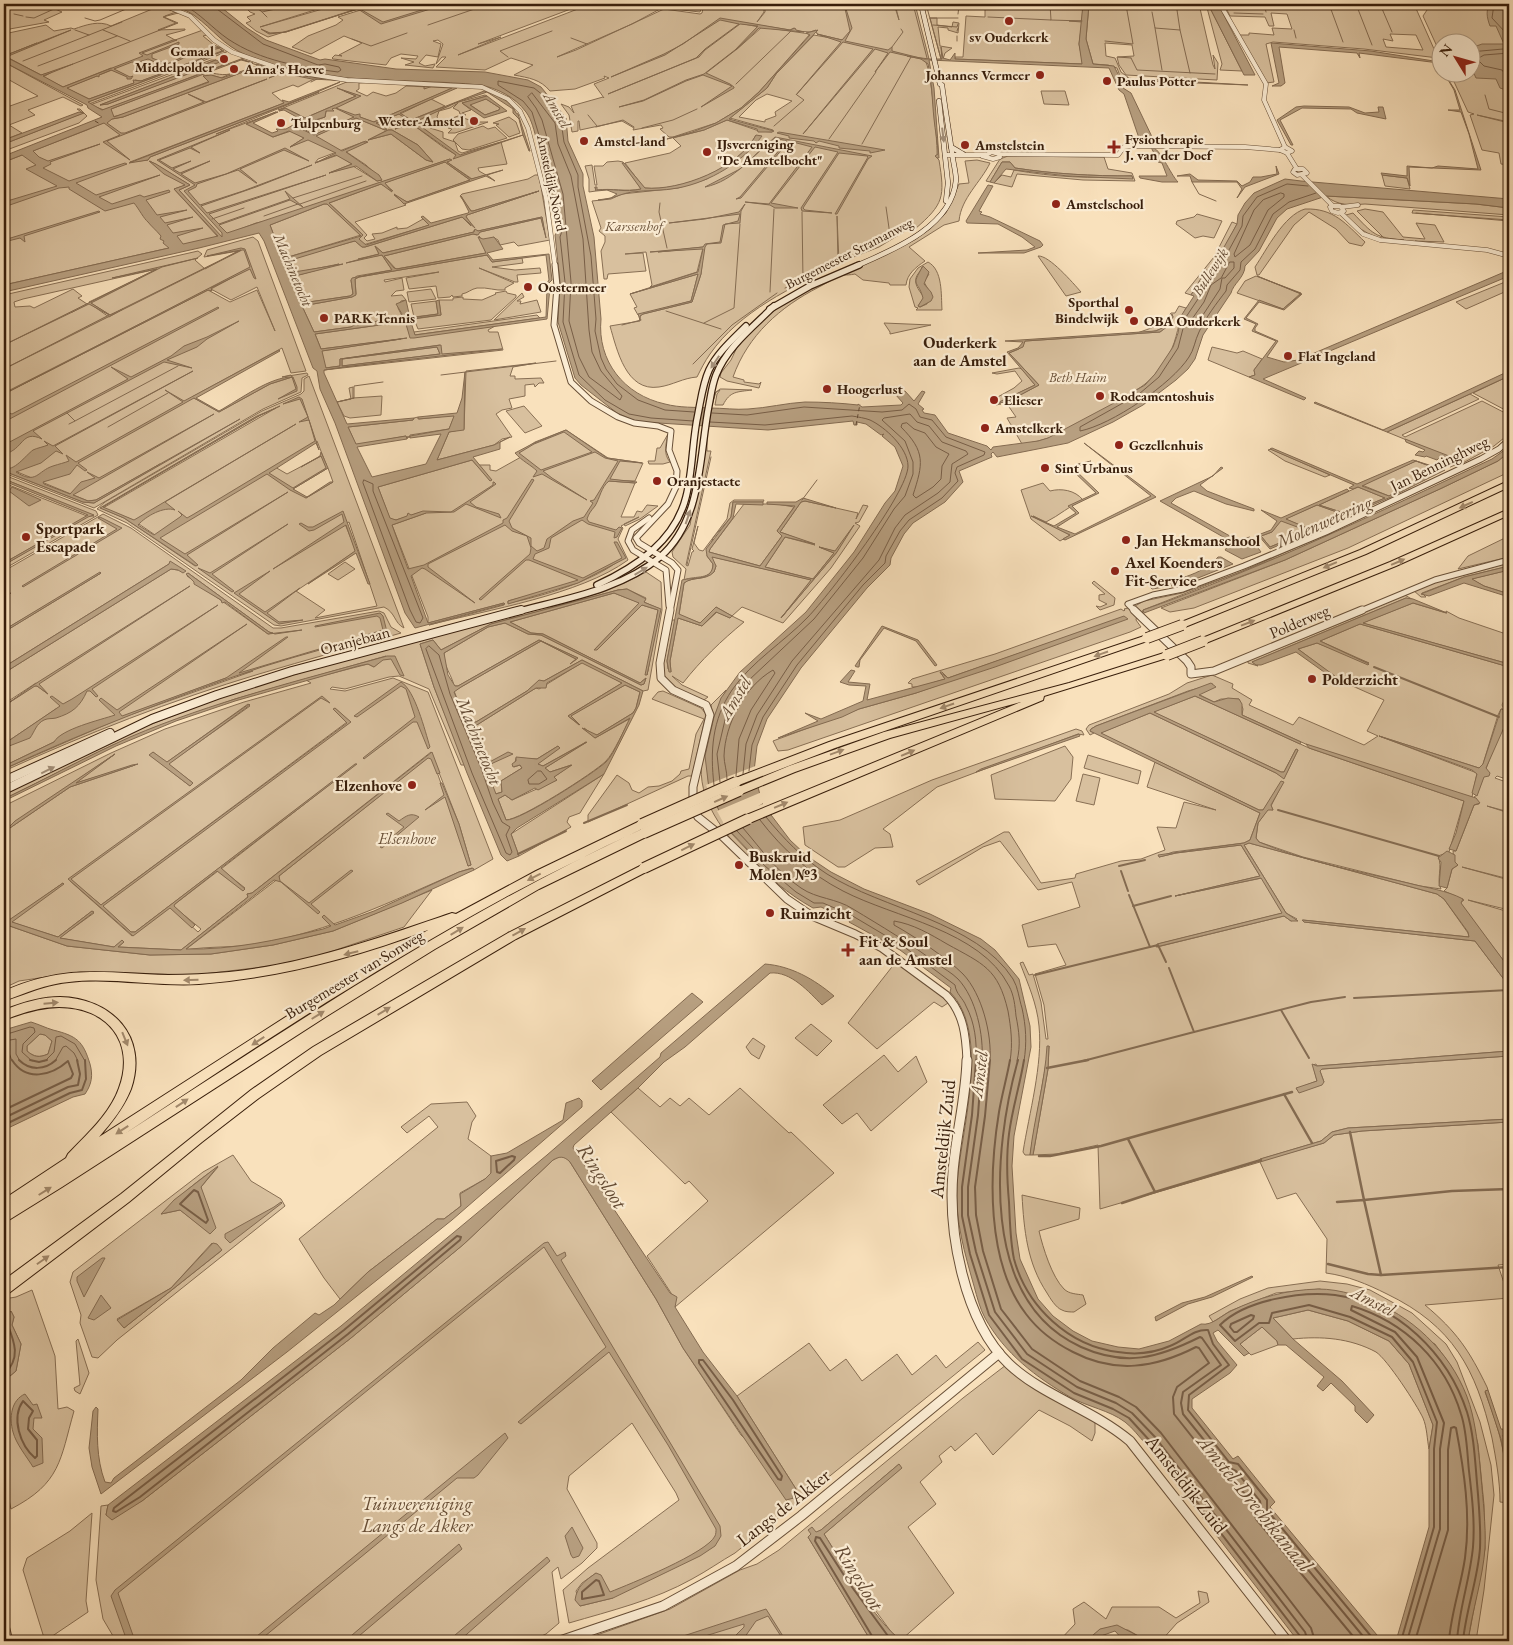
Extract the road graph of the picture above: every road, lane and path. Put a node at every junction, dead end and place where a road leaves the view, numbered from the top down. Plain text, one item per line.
1 (161, 4) edge
2 (921, 4) edge
3 (1220, 4) edge
4 (940, 84) junction
5 (951, 147) junction
6 (1282, 148) junction
7 (963, 154) junction
8 (945, 155) junction
9 (952, 155) junction
10 (986, 155) junction
11 (1358, 205) dead end
12 (1341, 210) junction
13 (934, 221) junction
14 (1509, 256) edge
15 (774, 306) junction
16 (695, 430) joint
17 (704, 431) joint
18 (1509, 440) edge
19 (1509, 484) edge
20 (1509, 512) edge
21 (659, 513) junction
22 (653, 551) junction
23 (646, 557) junction
24 (662, 557) junction
25 (1509, 560) edge
26 (655, 562) junction
27 (569, 597) junction
28 (1128, 604) joint
29 (669, 607) junction
30 (1070, 686) junction
31 (152, 719) junction
32 (790, 765) junction
33 (4, 781) edge
34 (4, 790) edge
35 (643, 829) junction
36 (479, 907) junction
37 (4, 996) edge
38 (4, 1015) edge
39 (63, 1168) junction
40 (4, 1206) edge
41 (4, 1217) edge
42 (4, 1288) edge
43 (999, 1353) junction
44 (4, 1626) edge
45 (8, 1641) edge
46 (560, 1641) edge
47 (1288, 1641) edge

1 - 21 street, Amsteldijk Noord
2 - 4 main road, Burgemeester Stramanweg
3 - 6 street
4 - 5 main road, Burgemeester Stramanweg
4 -> 8 main road, Burgemeester Stramanweg
5 - 7 main road
5 - 9 main road, Burgemeester Stramanweg
6 - 10 street
6 - 12 street
7 - 9 street
7 - 10 street
8 - 9 street
8 - 13 main road, Burgemeester Stramanweg
9 - 10 street
9 - 13 main road, Burgemeester Stramanweg
11 - 12 street
12 - 14 street
13 - 15 main road, Burgemeester Stramanweg
15 -> 16 main road, Burgemeester Stramanweg
15 - 17 main road, Burgemeester Stramanweg
16 - 22 main road, Oranjebaan
24 -> 17 main road, Oranjebaan
18 - 28 street, Jan Benninghweg
19 -> 32 highway, bridge
30 -> 20 highway, bridge
21 - 22 street, Amsteldijk Noord
21 - 23 street, Amsteldijk Noord
22 - 23 main road, Oranjebaan
22 - 24 street
23 - 26 street
23 - 27 main road, Oranjebaan
24 - 26 main road, Oranjebaan
24 - 29 street
25 - 28 street, Polderweg
27 -> 26 main road, Oranjebaan
26 - 29 street
27 - 31 main road, Oranjebaan
29 - 43 street, Amsteldijk Zuid
32 -> 30 highway
42 -> 30 highway, bridge
31 - 33 main road, Oranjebaan
34 -> 31 main road, Oranjebaan
32 - 35 highway, Burgemeester van Sonweg, bridge
35 -> 36 highway, Burgemeester van Sonweg
41 -> 35 highway, Burgemeester van Sonweg
36 -> 37 highway
36 -> 39 highway, Burgemeester van Sonweg
38 -> 39 highway
39 - 40 highway, Burgemeester van Sonweg
43 - 46 street, Langs de Akker
43 - 47 street, Amsteldijk Zuid
44 - 45 street

